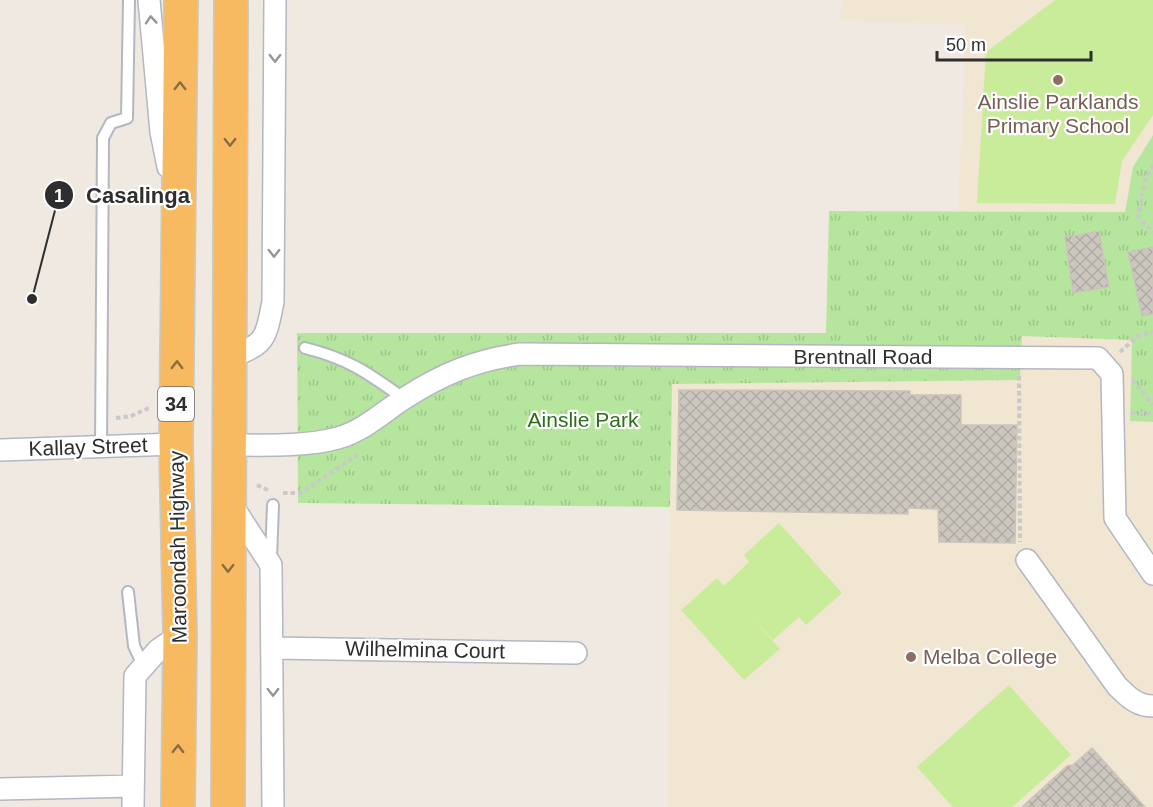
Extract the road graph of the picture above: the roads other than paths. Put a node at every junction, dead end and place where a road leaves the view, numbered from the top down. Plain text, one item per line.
1 (129, 0) edge
2 (149, 0) edge
3 (181, 0) edge
4 (231, 0) edge
5 (275, 0) edge
6 (179, 224) junction
7 (305, 348) dead end
8 (229, 358) junction
9 (403, 398) junction
10 (176, 444) junction
11 (228, 445) junction
12 (101, 448) junction
13 (0, 450) edge
14 (243, 492) junction
15 (273, 506) dead end
16 (1027, 560) road end
17 (271, 564) junction
18 (1153, 574) edge
19 (128, 592) dead end
20 (180, 635) junction
21 (273, 648) junction
22 (576, 653) dead end
23 (144, 667) junction
24 (1153, 706) edge
25 (133, 786) junction
26 (0, 789) edge
27 (133, 807) edge
28 (178, 807) edge
29 (228, 807) edge
30 (273, 807) edge

1 - 12 lane
6 -> 2 street
6 -> 3 highway, Maroondah Highway / 34
4 -> 8 highway
5 -> 8 street
10 -> 6 highway, Maroondah Highway / 34
7 - 9 lane
8 - 11 highway
9 - 11 street, Brentnall Road
9 - 18 street, Brentnall Road
10 - 11 highway
10 - 12 street, Kallay Street
10 - 20 highway, Maroondah Highway / 34
11 - 14 highway
12 - 13 street, Kallay Street
14 - 17 street
14 -> 29 highway
15 - 17 lane
16 - 24 street
17 - 21 street
19 - 23 lane
20 - 23 street
28 -> 20 highway, Maroondah Highway / 34
21 - 22 street, Wilhelmina Court
21 -> 30 street
23 - 25 street
25 - 26 street
25 - 27 street

